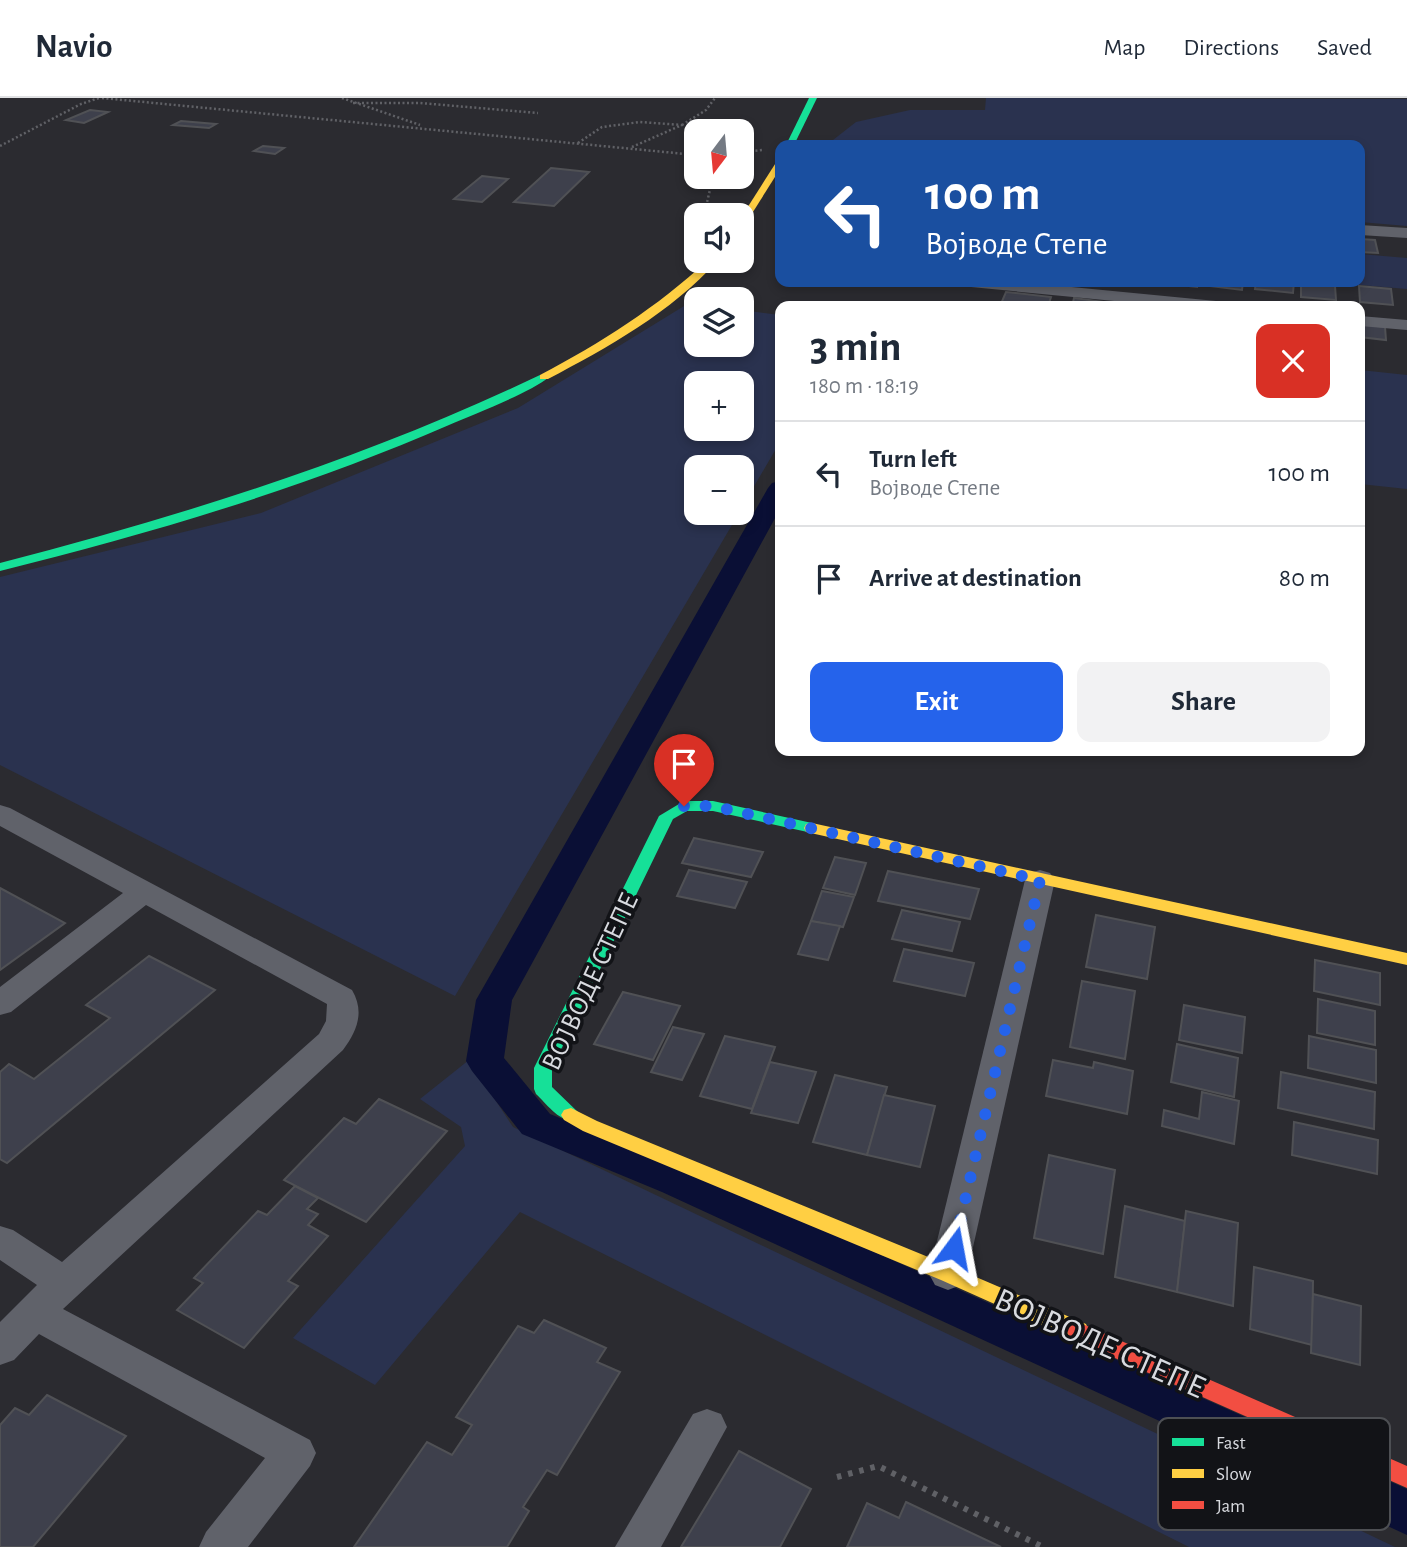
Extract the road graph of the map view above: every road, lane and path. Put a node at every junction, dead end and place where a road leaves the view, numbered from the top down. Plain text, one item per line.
1 (101, 98) edge
2 (342, 98) edge
3 (715, 98) edge
4 (813, 98) edge
5 (353, 103) junction
6 (538, 113) dead end
7 (682, 125) junction
8 (425, 128) junction
9 (792, 140) edge
10 (577, 143) junction
11 (0, 146) edge
12 (630, 148) junction
13 (767, 149) dead end
14 (754, 151) edge
15 (684, 154) edge
16 (775, 171) edge
17 (754, 204) edge
18 (1365, 230) edge
19 (1407, 233) edge
20 (699, 273) edge
21 (1022, 287) edge
22 (1165, 301) edge
23 (1365, 321) edge
24 (1407, 325) edge
25 (0, 567) edge
26 (0, 814) edge
27 (1040, 880) junction
28 (145, 891) junction
29 (1407, 959) edge
30 (0, 1004) edge
31 (0, 1241) edge
32 (948, 1274) junction
33 (64, 1283) junction
34 (35, 1313) junction
35 (0, 1348) edge
36 (1274, 1418) edge
37 (707, 1427) dead end
38 (1390, 1469) edge
39 (837, 1477) dead end
40 (1407, 1477) edge
41 (221, 1547) edge
42 (637, 1547) edge
43 (1043, 1547) edge

1 - 8 path
1 - 11 path
2 - 5 path
3 - 7 path
4 - 9 main road
5 - 6 path
5 - 8 path
7 - 10 path
7 - 12 path
8 - 10 path
10 - 12 path
12 - 15 path
13 - 14 path
16 - 17 main road
18 - 19 street
20 - 25 main road
21 - 22 street
23 - 24 street
26 - 28 street
27 - 29 main road, ВОЈВОДЕ СТЕПЕ
27 - 32 street
27 - 32 main road, ВОЈВОДЕ СТЕПЕ
28 - 30 street
28 - 33 street
31 - 33 street
32 - 36 main road, ВОЈВОДЕ СТЕПЕ
33 - 34 street
34 - 35 street
34 - 41 street
37 - 42 street
38 - 40 main road, ВОЈВОДЕ СТЕПЕ
39 - 43 path

